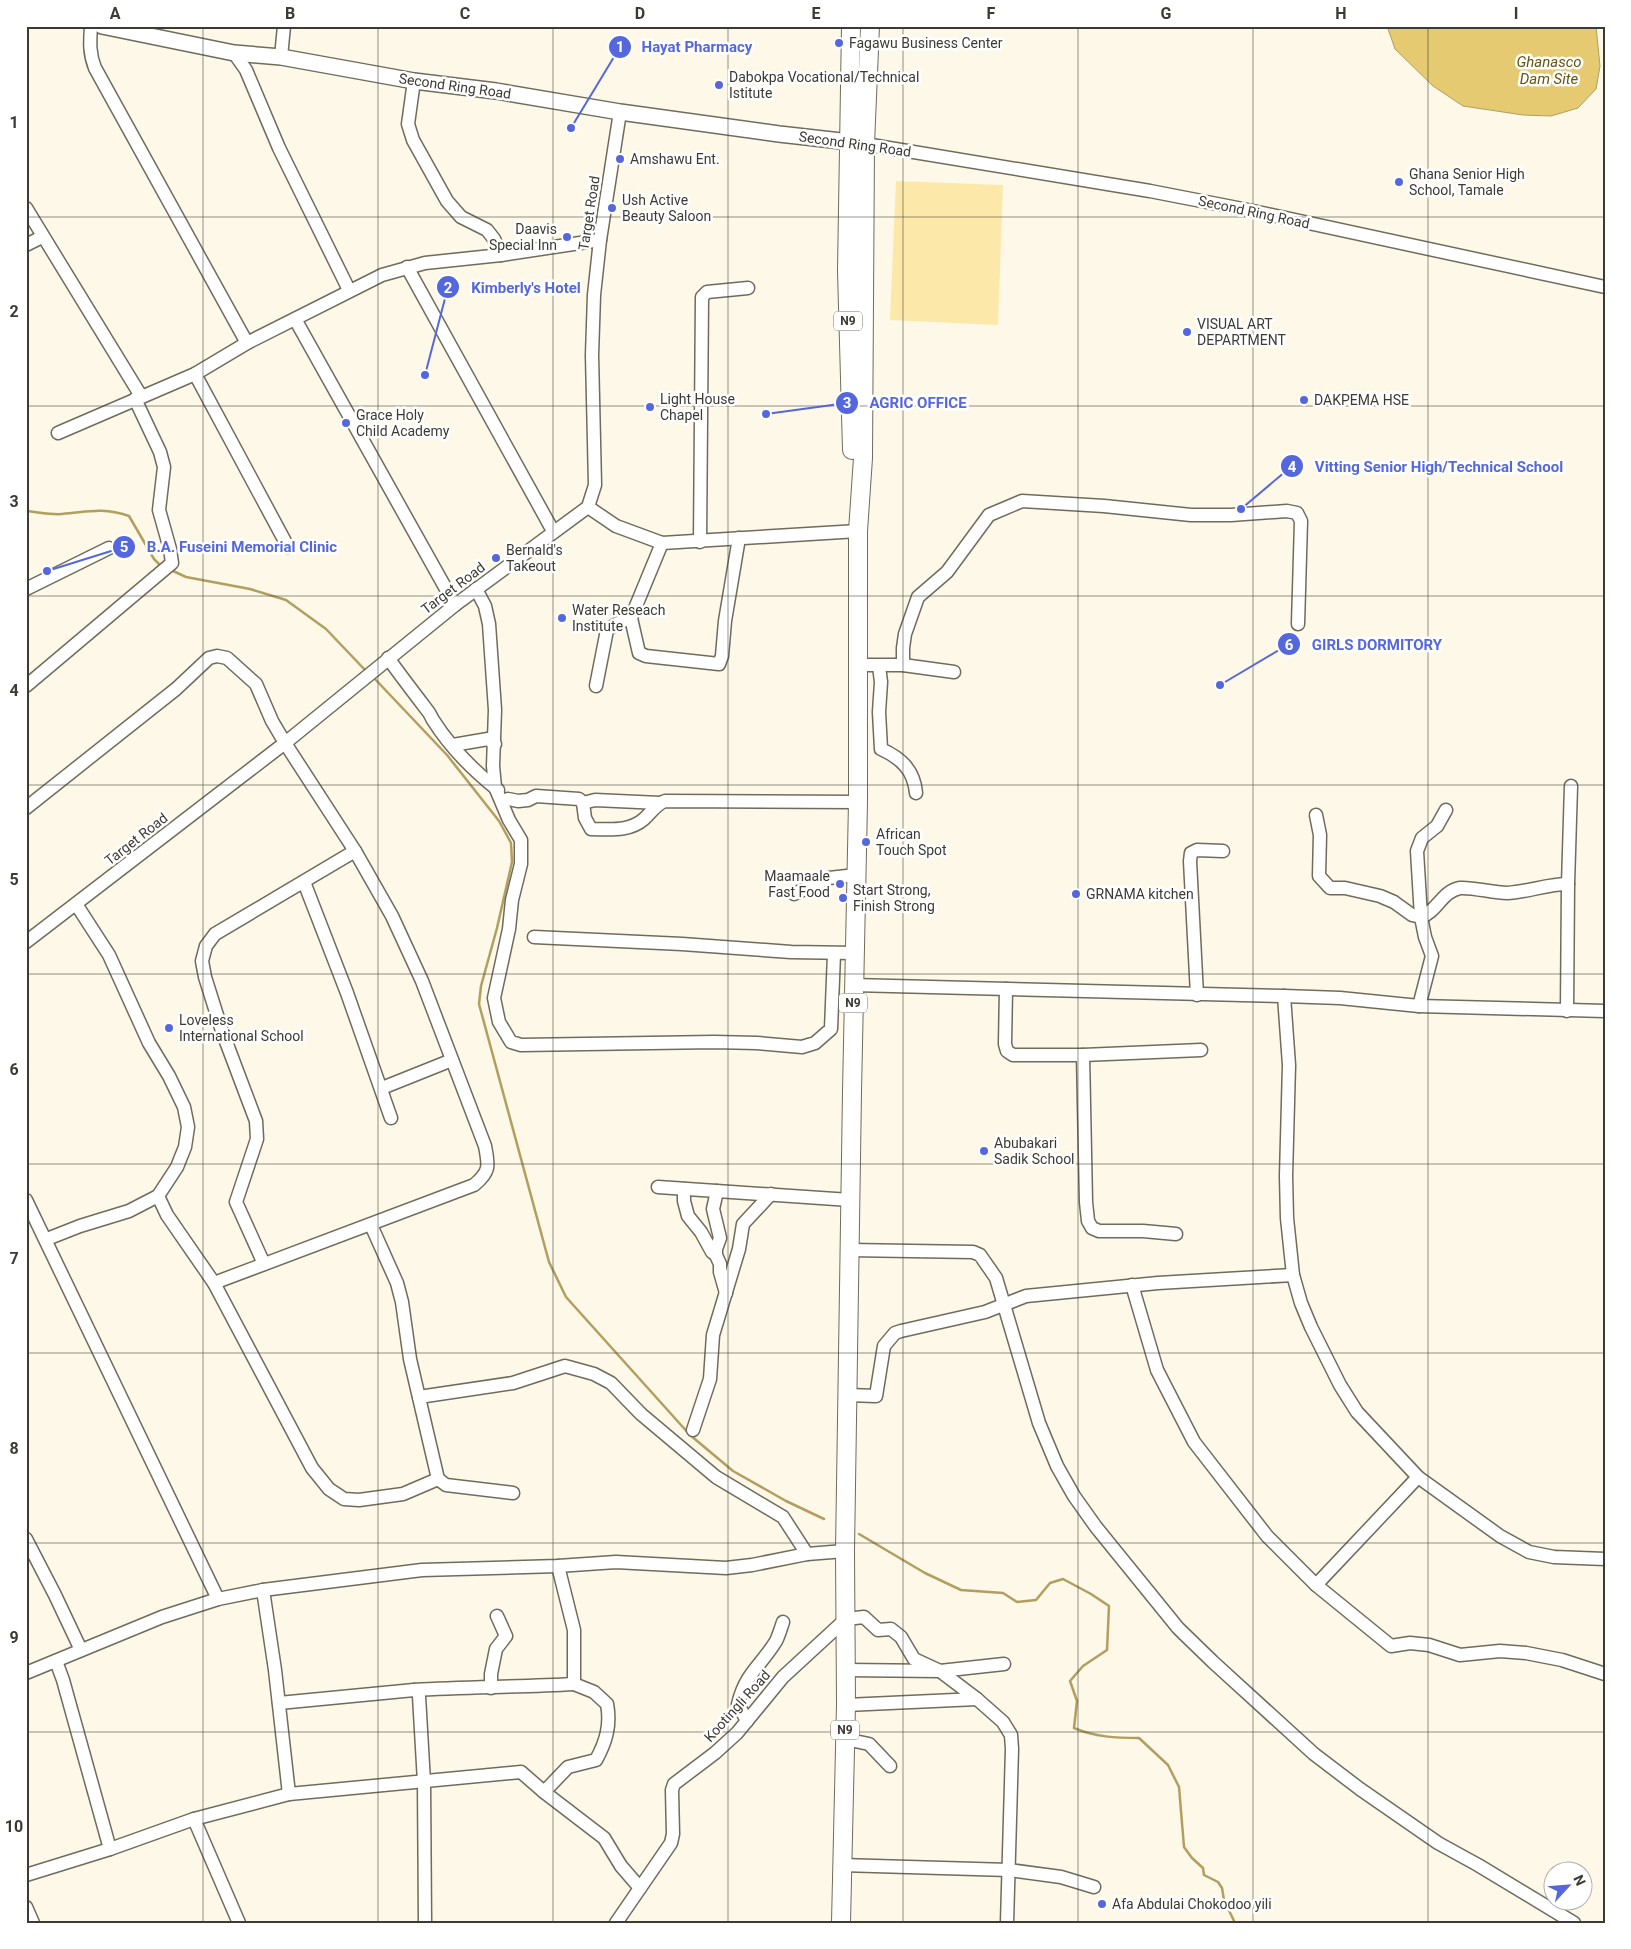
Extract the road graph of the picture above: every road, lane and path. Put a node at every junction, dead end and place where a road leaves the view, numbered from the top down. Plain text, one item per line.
1 (91, 26) edge
2 (102, 26) edge
3 (284, 26) edge
4 (851, 26) edge
5 (870, 26) edge
6 (135, 29) edge
7 (234, 53) junction
8 (281, 57) junction
9 (414, 81) junction
10 (620, 112) junction
11 (857, 143) junction
12 (26, 208) edge
13 (42, 237) junction
14 (600, 240) junction
15 (26, 245) edge
16 (501, 255) junction
17 (407, 267) junction
18 (1605, 287) edge
19 (748, 288) dead end
20 (349, 290) junction
21 (295, 319) junction
22 (247, 343) junction
23 (195, 374) junction
24 (138, 398) junction
25 (58, 433) dead end
26 (588, 507) junction
27 (554, 531) junction
28 (858, 531) junction
29 (739, 538) junction
30 (700, 542) junction
31 (662, 543) junction
32 (288, 547) dead end
33 (110, 548) dead end
34 (26, 589) edge
35 (476, 589) junction
36 (455, 605) junction
37 (631, 618) junction
38 (1298, 624) dead end
39 (386, 660) junction
40 (858, 665) junction
41 (902, 665) junction
42 (879, 666) junction
43 (954, 672) dead end
44 (26, 686) edge
45 (596, 686) dead end
46 (285, 743) junction
47 (495, 744) junction
48 (452, 745) junction
49 (1571, 786) dead end
50 (494, 787) junction
51 (916, 793) dead end
52 (508, 799) junction
53 (858, 802) junction
54 (583, 803) junction
55 (660, 803) junction
56 (26, 808) edge
57 (1446, 810) dead end
58 (1316, 815) dead end
59 (509, 820) junction
60 (356, 851) junction
61 (1223, 851) dead end
62 (856, 875) junction
63 (304, 882) junction
64 (1568, 884) junction
65 (794, 894) dead end
66 (76, 904) junction
67 (1421, 917) junction
68 (534, 937) dead end
69 (26, 942) edge
70 (854, 953) junction
71 (834, 954) junction
72 (853, 985) junction
73 (1006, 989) junction
74 (1197, 995) junction
75 (1284, 996) junction
76 (1419, 1006) junction
77 (1567, 1011) junction
78 (1605, 1011) edge
79 (1201, 1050) dead end
80 (1083, 1055) junction
81 (452, 1060) junction
82 (382, 1088) junction
83 (391, 1118) dead end
84 (658, 1187) dead end
85 (684, 1189) junction
86 (716, 1191) junction
87 (771, 1194) junction
88 (158, 1196) junction
89 (26, 1200) edge
90 (850, 1200) junction
91 (371, 1225) junction
92 (1176, 1234) dead end
93 (46, 1239) junction
94 (849, 1250) junction
95 (716, 1255) junction
96 (264, 1264) junction
97 (1293, 1275) junction
98 (214, 1283) junction
99 (1132, 1285) junction
100 (726, 1293) junction
101 (1003, 1305) junction
102 (848, 1395) junction
103 (419, 1397) junction
104 (693, 1430) dead end
105 (1418, 1477) junction
106 (438, 1478) junction
107 (514, 1493) dead end
108 (26, 1539) edge
109 (846, 1544) junction
110 (807, 1554) junction
111 (1605, 1559) edge
112 (558, 1566) junction
113 (1316, 1585) junction
114 (264, 1590) junction
115 (218, 1599) junction
116 (497, 1616) dead end
117 (846, 1619) junction
118 (783, 1622) dead end
119 (81, 1650) junction
120 (56, 1661) junction
121 (1004, 1664) dead end
122 (845, 1670) junction
123 (940, 1671) junction
124 (26, 1673) edge
125 (1605, 1674) edge
126 (574, 1684) junction
127 (491, 1688) junction
128 (414, 1690) junction
129 (977, 1699) junction
130 (279, 1703) junction
131 (846, 1705) junction
132 (747, 1720) junction
133 (845, 1739) junction
134 (890, 1766) dead end
135 (424, 1782) junction
136 (544, 1792) junction
137 (289, 1794) junction
138 (194, 1818) junction
139 (110, 1849) junction
140 (841, 1865) junction
141 (1010, 1870) junction
142 (26, 1875) edge
143 (1094, 1887) dead end
144 (640, 1888) junction
145 (26, 1907) edge
146 (33, 1923) edge
147 (239, 1923) edge
148 (425, 1923) edge
149 (616, 1923) edge
150 (840, 1923) edge
151 (1008, 1923) edge
152 (1574, 1923) edge

1 - 22 street
2 - 6 main road, Second Ring Road
3 - 8 street
4 - 11 highway, N9
5 - 11 highway, N9
6 - 7 main road, Second Ring Road
7 - 8 main road, Second Ring Road
7 - 20 street
8 - 9 main road, Second Ring Road
9 - 10 main road, Second Ring Road
9 - 16 street
10 - 11 main road, Second Ring Road
10 - 14 street, Target Road
11 - 18 street, Second Ring Road
11 - 28 highway, N9
12 - 13 street
13 - 15 street
13 - 24 street
14 - 16 street
14 - 26 street, Target Road
16 - 17 street
17 - 20 street
17 - 27 street
19 - 30 street
20 - 21 street
21 - 22 street
21 - 36 street
22 - 23 street
23 - 24 street
23 - 32 street
24 - 25 street
24 - 44 street
26 - 27 street, Target Road
26 - 31 street
27 - 35 street, Target Road
28 - 29 street
28 - 40 highway, N9
29 - 30 street
29 - 37 street
30 - 31 street
31 - 37 street
33 - 34 street
35 - 36 street, Target Road
35 - 47 street
36 - 39 street, Target Road
37 - 45 street
38 - 41 street
39 - 46 street, Target Road
39 - 48 street
40 - 42 street
40 - 53 highway, N9
41 - 42 street
41 - 43 street
42 - 51 street
46 - 56 street
46 - 60 street
46 - 66 street, Target Road
47 - 48 street
47 - 50 street
48 - 50 street
49 - 64 street
50 - 52 street
50 - 59 street
52 - 54 street
52 - 59 street
53 - 55 street
53 - 62 highway, N9
54 - 55 street
54 - 55 street
57 - 67 street
58 - 67 street
59 - 71 street
60 - 63 street
60 - 81 street
61 - 74 street
62 - 65 street
62 - 70 highway, N9
63 - 82 street
63 - 96 street
64 - 67 street
64 - 77 street
66 - 69 street, Target Road
66 - 88 street
67 - 76 street
68 - 71 street
70 - 71 street
70 - 72 highway, N9
72 - 73 street
72 - 90 highway, N9
73 - 74 street
73 - 80 street
74 - 75 street
75 - 76 street
75 - 97 street
76 - 77 street
77 - 78 street
79 - 80 street
80 - 92 street
81 - 82 street
81 - 91 street
82 - 83 street
84 - 85 street
85 - 86 street
85 - 95 street
86 - 87 street
86 - 95 street
87 - 90 street
87 - 100 street
88 - 93 street
88 - 98 street
89 - 93 street
90 - 94 highway, N9
91 - 96 street
91 - 103 street
93 - 115 street
94 - 101 street
94 - 102 highway, N9
95 - 100 street
96 - 98 street
97 - 99 street
97 - 105 street
98 - 106 street
99 - 101 street
99 - 113 street
100 - 104 street
101 - 102 street
101 - 152 street
102 - 109 highway, N9
103 - 106 street
103 - 110 street
105 - 111 street
105 - 113 street
106 - 107 street
108 - 119 street
109 - 110 street
109 - 117 highway, N9
110 - 112 street
112 - 114 street
112 - 126 street
113 - 125 street
114 - 115 street
114 - 130 street
115 - 119 street
116 - 127 street
117 - 122 highway, N9
117 - 123 street
117 - 132 street, Kootingli Road
118 - 132 street
119 - 120 street
120 - 124 street
120 - 139 street
121 - 123 street
122 - 123 street
122 - 131 highway, N9
123 - 129 street
126 - 127 street
126 - 136 street
127 - 128 street
128 - 130 street
128 - 135 street
129 - 131 street
129 - 141 street
130 - 137 street
131 - 133 highway, N9
132 - 144 street, Kootingli Road
133 - 134 street
133 - 140 highway, N9
135 - 136 street
135 - 137 street
135 - 148 street
136 - 144 street
137 - 138 street
138 - 139 street
138 - 147 street
139 - 142 street
140 - 141 street
140 - 150 highway, N9
141 - 143 street
141 - 151 street
144 - 149 street, Kootingli Road
145 - 146 street

